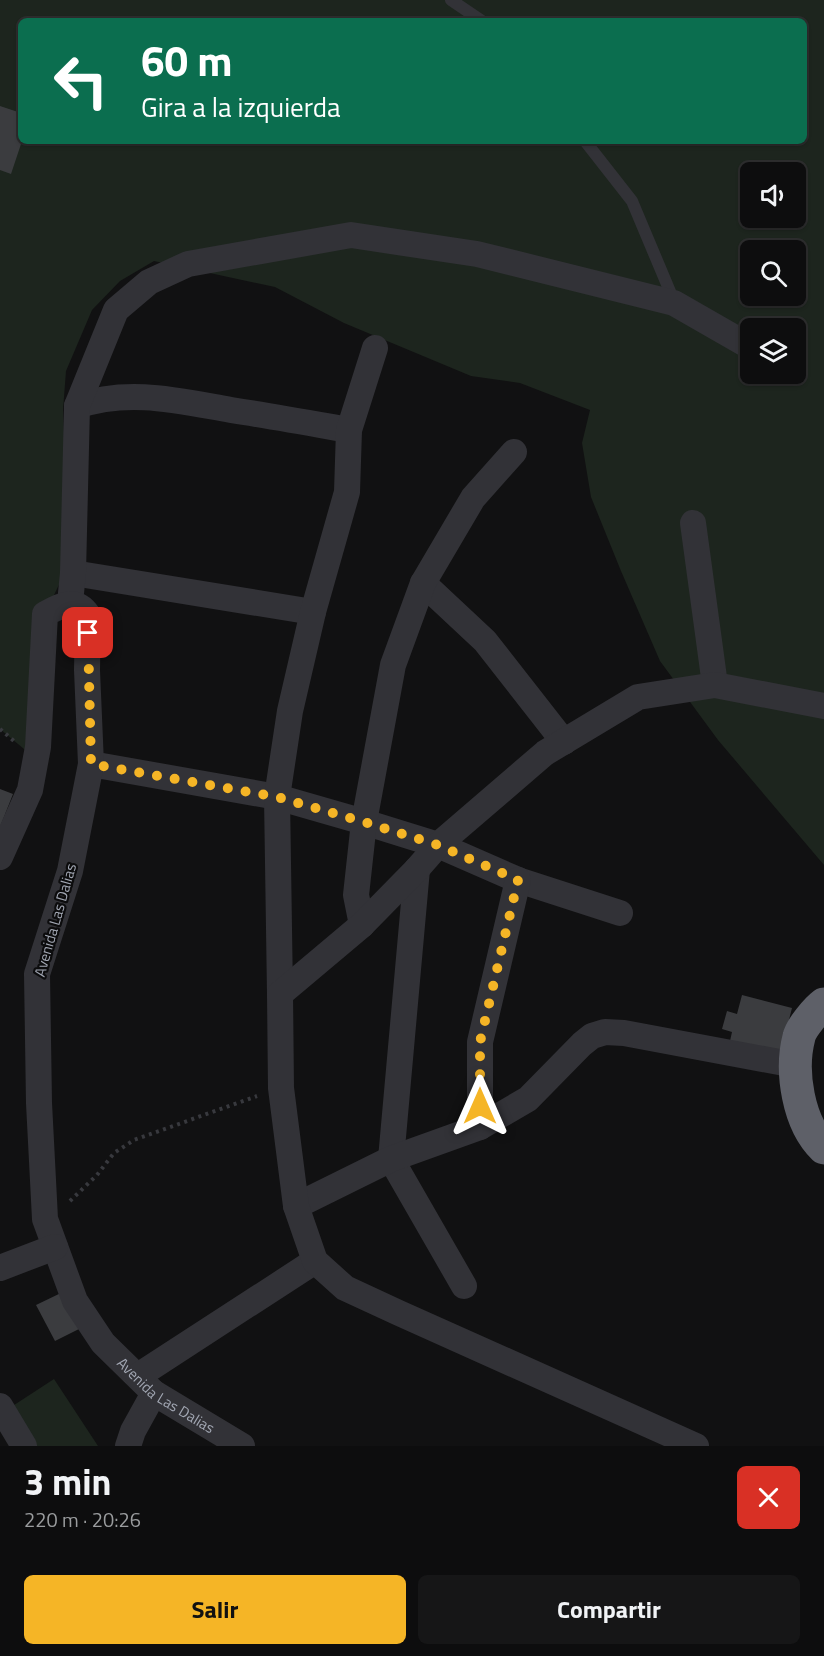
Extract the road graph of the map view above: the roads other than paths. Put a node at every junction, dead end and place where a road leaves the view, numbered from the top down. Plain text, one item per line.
1 (451, 0) edge
2 (478, 18) edge
3 (587, 144) edge
4 (674, 303) junction
5 (740, 341) edge
6 (375, 348) dead end
7 (77, 406) junction
8 (349, 430) junction
9 (514, 452) dead end
10 (693, 523) dead end
11 (73, 573) junction
12 (423, 583) junction
13 (70, 603) junction
14 (313, 612) junction
15 (715, 686) junction
16 (824, 706) edge
17 (564, 742) junction
18 (91, 764) junction
19 (277, 797) junction
20 (364, 822) junction
21 (438, 845) junction
22 (0, 857) edge
23 (417, 869) junction
24 (518, 880) junction
25 (620, 913) dead end
26 (362, 925) junction
27 (280, 994) junction
28 (824, 1004) edge
29 (795, 1065) junction
30 (480, 1127) junction
31 (824, 1148) edge
32 (391, 1159) junction
33 (296, 1206) junction
34 (55, 1247) junction
35 (315, 1261) junction
36 (0, 1268) edge
37 (464, 1286) dead end
38 (146, 1385) junction
39 (0, 1406) edge
40 (24, 1446) edge
41 (128, 1446) edge
42 (242, 1446) edge
43 (696, 1446) edge

1 - 2 lane
3 - 4 lane
4 - 5 street
4 - 7 street
6 - 8 street
7 - 8 street
7 - 11 street
8 - 14 street
9 - 12 street
10 - 15 street
11 - 13 street
11 - 14 street
12 - 17 street
12 - 20 street
13 - 18 street, Avenida Las Dalias
13 - 22 street
14 - 19 street
15 - 16 street
15 - 17 street
17 - 21 street
18 - 19 street
18 - 34 street, Avenida Las Dalias
19 - 20 street
19 - 27 street
20 - 21 street
20 - 26 street
21 - 23 street
21 - 24 street
23 - 26 street
23 - 32 street
24 - 25 street
24 - 30 street
26 - 27 street
27 - 33 street
28 - 29 highway
29 - 30 street
29 - 31 highway
30 - 32 street
32 - 33 street
32 - 37 street
33 - 35 street
34 - 36 street
34 - 38 street, Avenida Las Dalias
35 - 38 street
35 - 43 street
38 - 41 street
38 - 42 street, Avenida Las Dalias
39 - 40 street

